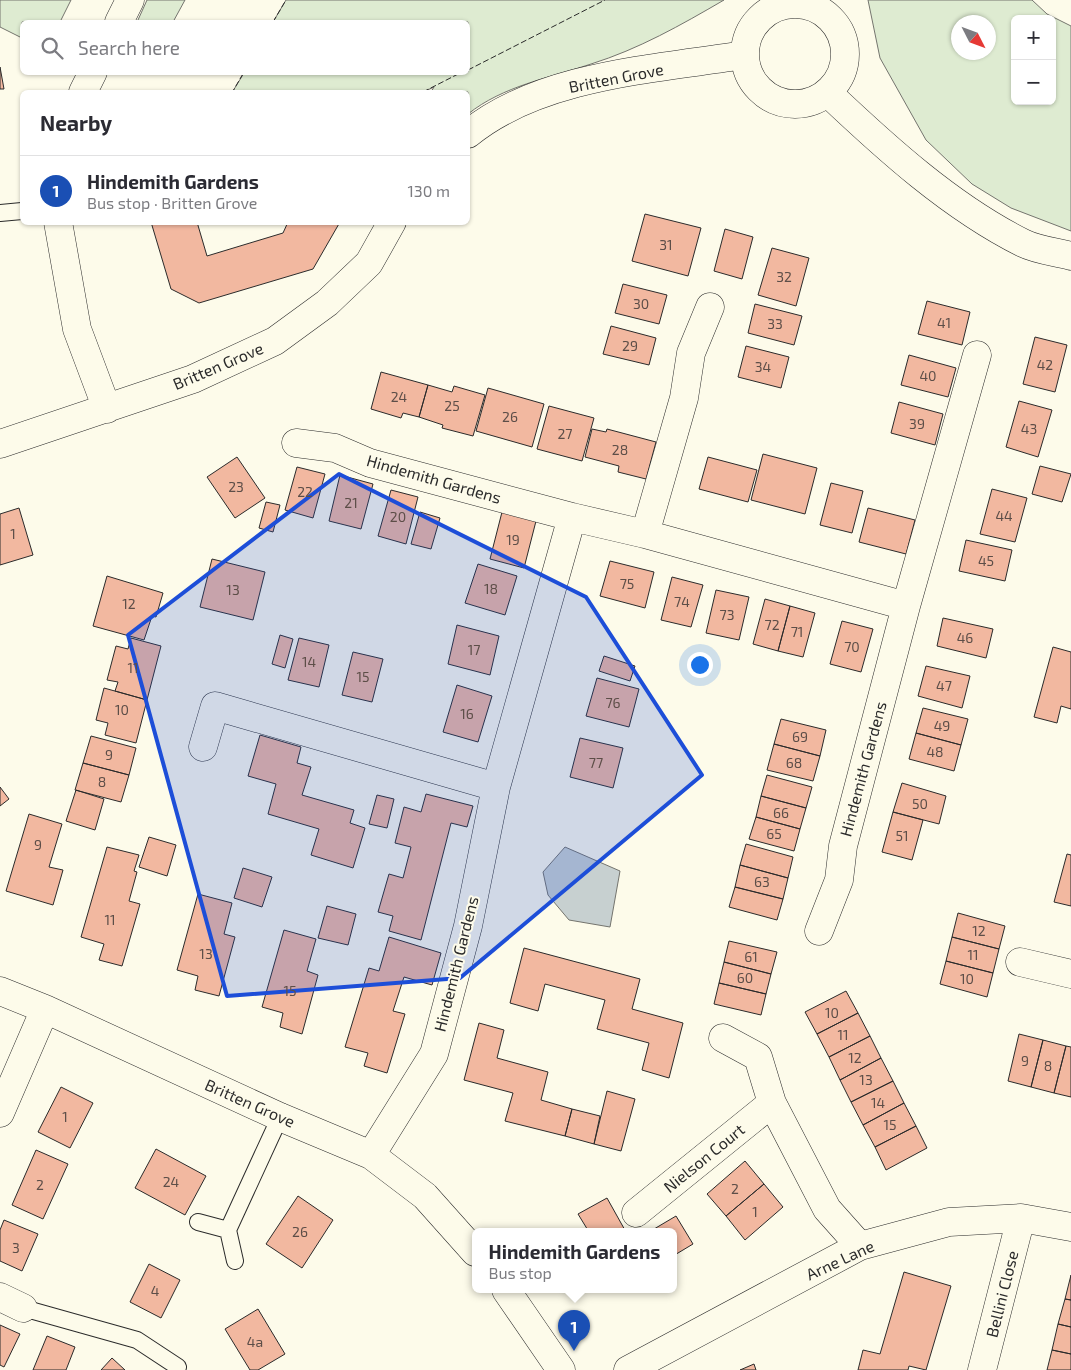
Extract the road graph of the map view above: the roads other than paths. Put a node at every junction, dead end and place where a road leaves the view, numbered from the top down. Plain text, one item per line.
1 (130, 0) edge
2 (816, 4) edge
3 (120, 20) edge
4 (744, 56) junction
5 (92, 75) edge
6 (84, 90) edge
7 (828, 92) junction
8 (470, 133) edge
9 (20, 211) edge
10 (0, 213) edge
11 (59, 225) edge
12 (390, 225) edge
13 (1071, 256) edge
14 (710, 307) dead end
15 (977, 355) dead end
16 (107, 409) junction
17 (296, 443) dead end
18 (0, 444) edge
19 (572, 517) junction
20 (645, 534) junction
21 (906, 606) junction
22 (202, 747) dead end
23 (496, 787) junction
24 (819, 931) dead end
25 (1020, 962) dead end
26 (1071, 974) edge
27 (0, 991) edge
28 (45, 1009) junction
29 (723, 1038) dead end
30 (772, 1103) junction
31 (0, 1113) edge
32 (280, 1117) junction
33 (371, 1155) junction
34 (636, 1213) dead end
35 (1022, 1218) junction
36 (198, 1222) dead end
37 (1071, 1227) edge
38 (228, 1230) junction
39 (860, 1246) junction
40 (472, 1249) edge
41 (235, 1261) dead end
42 (508, 1293) edge
43 (11, 1302) edge
44 (178, 1368) dead end
45 (561, 1370) edge
46 (628, 1370) edge
47 (982, 1370) edge

1 - 3 street
2 - 4 street
2 - 7 street
4 - 7 street
4 - 8 street, Britten Grove
5 - 6 street
7 - 13 street
9 - 10 lane
11 - 16 street
12 - 16 street, Britten Grove
14 - 20 street
15 - 21 street, Hindemith Gardens
16 - 18 street, Britten Grove
17 - 19 street, Hindemith Gardens
19 - 20 street, Hindemith Gardens
19 - 23 street, Hindemith Gardens
20 - 21 street, Hindemith Gardens
21 - 24 street, Hindemith Gardens
22 - 23 street
23 - 33 street, Hindemith Gardens
25 - 26 street
27 - 28 street, Britten Grove
28 - 31 street
28 - 32 street, Britten Grove
29 - 30 street
30 - 34 street, Nielson Court
30 - 39 street
32 - 33 street, Britten Grove
32 - 38 lane
33 - 40 street, Britten Grove
35 - 37 street, Arne Lane
35 - 39 street, Arne Lane
35 - 47 street, Bellini Close
36 - 38 lane
38 - 41 lane
39 - 46 street, Arne Lane
42 - 45 street
43 - 44 lane

